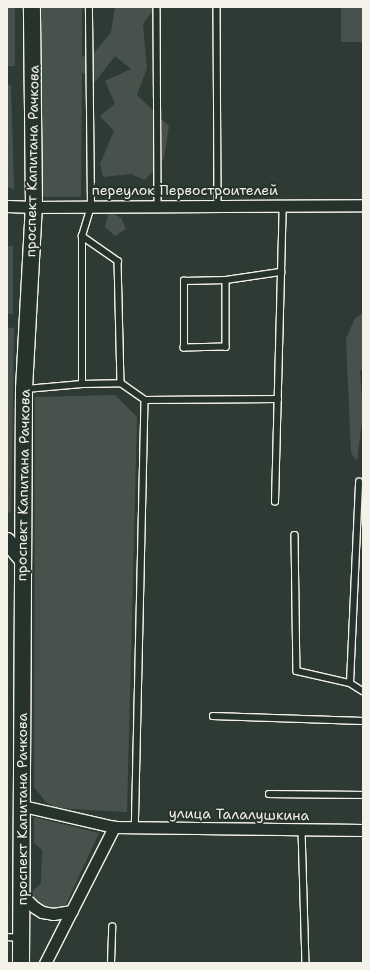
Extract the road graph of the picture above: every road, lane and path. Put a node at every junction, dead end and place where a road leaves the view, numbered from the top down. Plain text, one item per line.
1 (32, 7) edge
2 (89, 7) edge
3 (157, 7) edge
4 (217, 7) edge
5 (158, 205) junction
6 (218, 205) junction
7 (283, 205) junction
8 (363, 205) edge
9 (7, 206) edge
10 (91, 206) junction
11 (34, 207) junction
12 (82, 236) junction
13 (281, 272) junction
14 (226, 280) junction
15 (82, 384) junction
16 (121, 384) junction
17 (24, 389) junction
18 (278, 399) junction
19 (145, 400) junction
20 (359, 482) dead end
21 (275, 502) dead end
22 (295, 535) dead end
23 (7, 541) edge
24 (15, 557) edge
25 (350, 683) junction
26 (363, 691) edge
27 (213, 716) dead end
28 (363, 721) edge
29 (268, 794) dead end
30 (363, 795) edge
31 (23, 806) junction
32 (114, 827) junction
33 (135, 828) junction
34 (302, 830) junction
35 (363, 830) edge
36 (21, 894) junction
37 (72, 911) junction
38 (112, 927) dead end
39 (14, 938) edge
40 (21, 963) edge
41 (45, 963) edge
42 (111, 963) edge
43 (306, 963) edge

1 - 11 street, проспект Капитана Рачкова
2 - 10 lane
3 - 5 lane
4 - 6 lane
5 - 6 street, переулок Первостроителей
5 - 10 street, переулок Первостроителей
6 - 7 street, переулок Первостроителей
7 - 8 street, переулок Первостроителей
7 - 13 lane
9 - 11 street, переулок Первостроителей
10 - 11 street, переулок Первостроителей
10 - 12 lane
11 - 17 street, проспект Капитана Рачкова
12 - 15 lane
12 - 16 lane
13 - 14 lane
13 - 18 lane
14 - 14 lane
15 - 16 lane
15 - 17 lane
16 - 19 lane
17 - 24 street, проспект Капитана Рачкова
18 - 19 lane
18 - 21 lane
19 - 33 lane
20 - 25 lane
22 - 25 lane
23 - 24 street
24 - 31 street, проспект Капитана Рачкова
25 - 26 lane
27 - 28 lane
29 - 30 lane
31 - 32 street, улица Талалушкина
31 - 36 street, проспект Капитана Рачкова
32 - 33 street, улица Талалушкина
32 - 37 street
33 - 34 street, улица Талалушкина
34 - 35 street, улица Талалушкина
34 - 43 lane
36 - 37 street
36 - 39 street, проспект Капитана Рачкова
37 - 41 street
38 - 42 lane
39 - 40 street, проспект Капитана Рачкова

